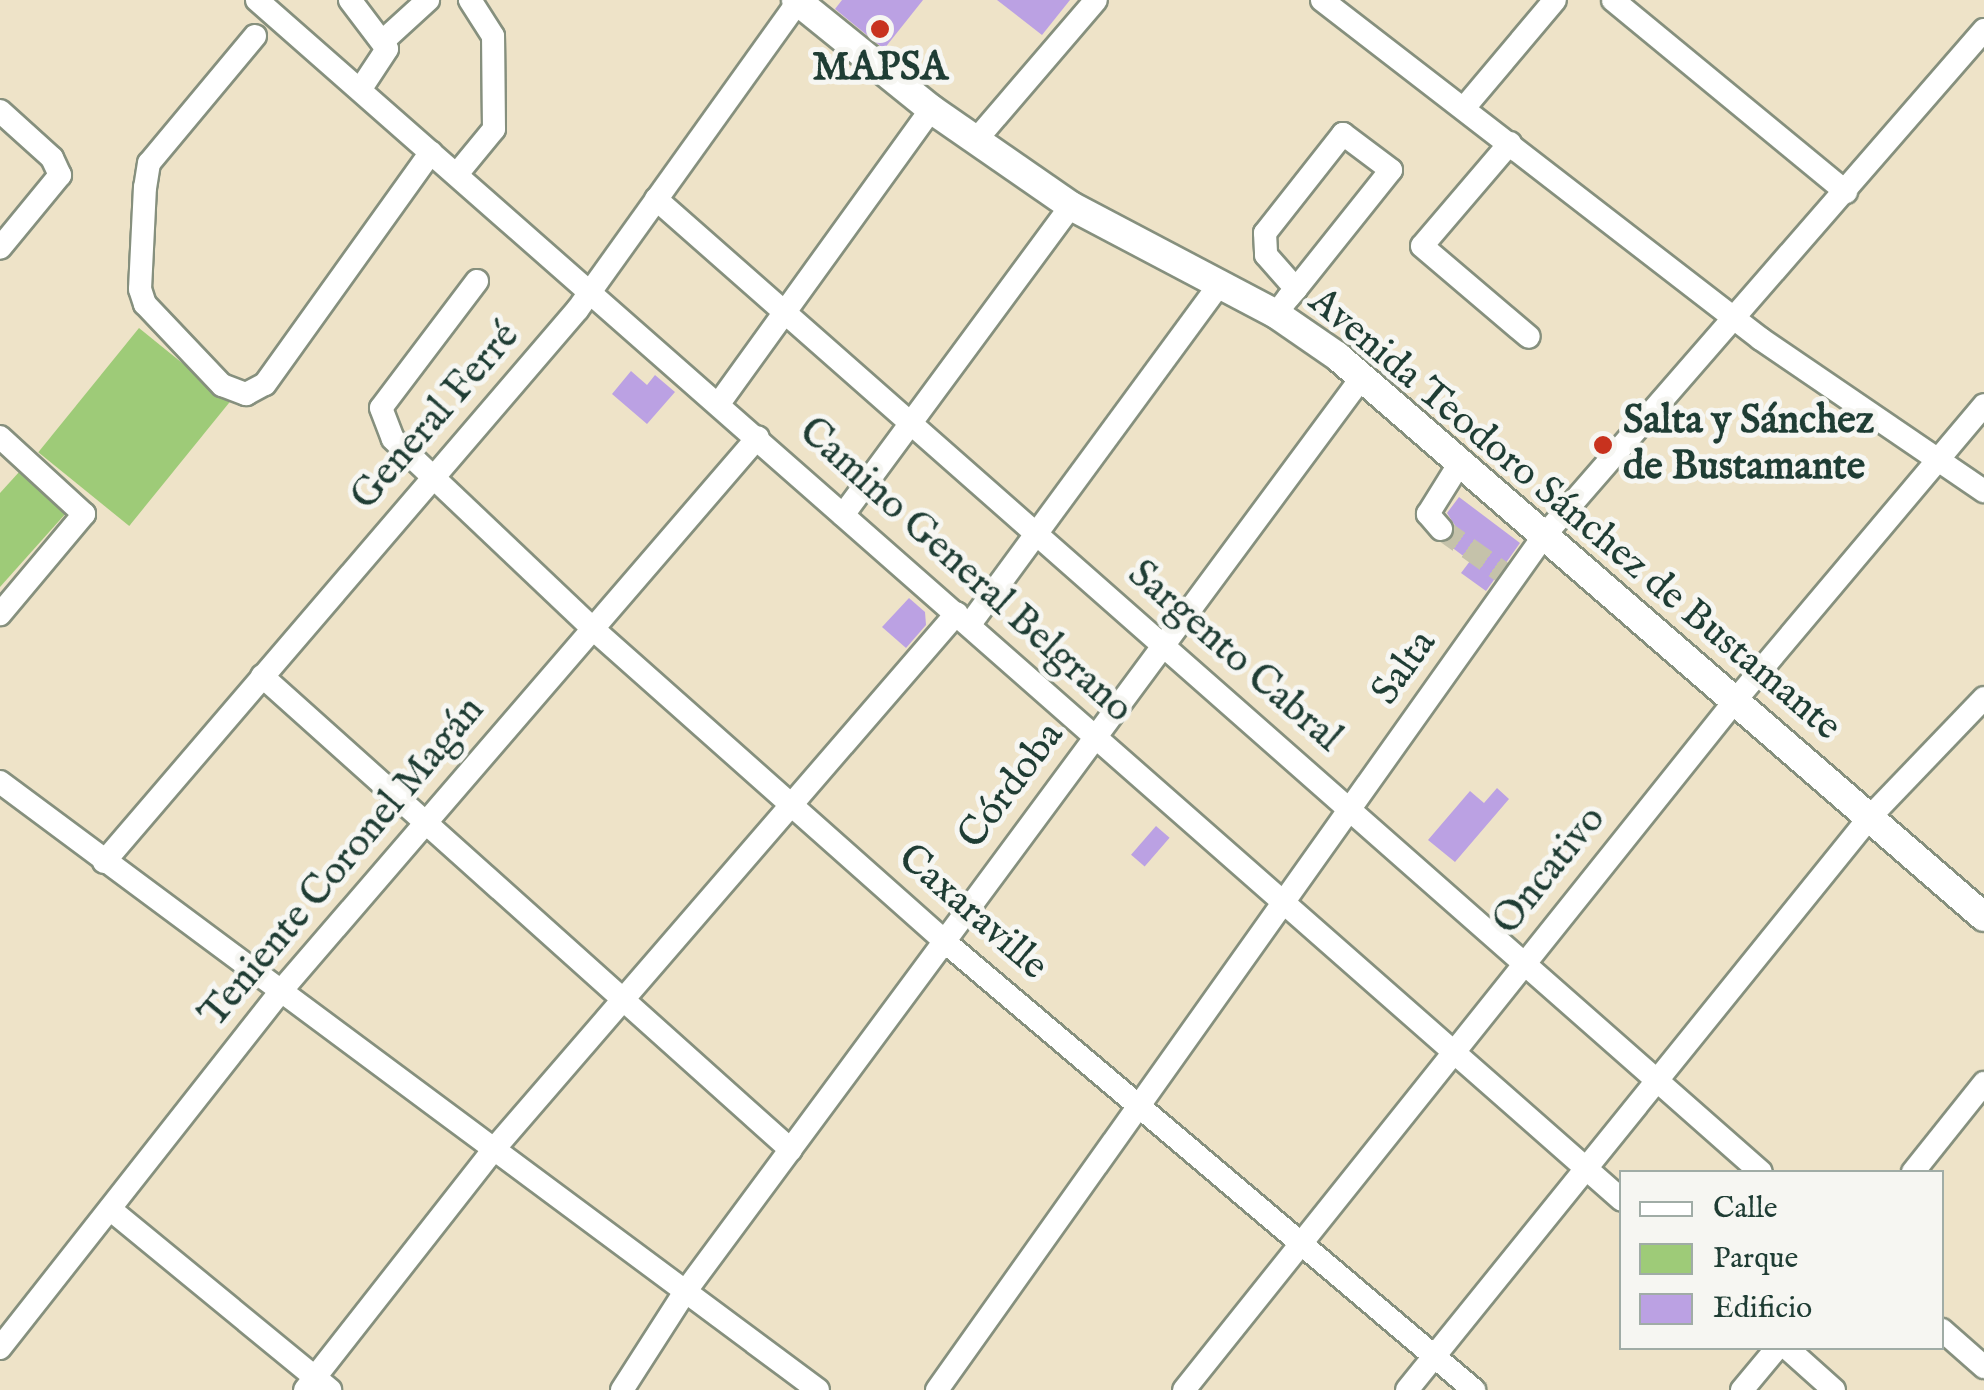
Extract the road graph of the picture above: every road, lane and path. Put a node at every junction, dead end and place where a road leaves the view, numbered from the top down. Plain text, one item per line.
1 (257, 0) edge
2 (350, 0) edge
3 (428, 0) edge
4 (470, 0) edge
5 (798, 0) edge
6 (1096, 0) edge
7 (1322, 0) edge
8 (1555, 0) edge
9 (1613, 0) edge
10 (1984, 30) edge
11 (256, 36) dead end
12 (384, 41) junction
13 (360, 90) junction
14 (1464, 108) junction
15 (932, 109) junction
16 (0, 110) edge
17 (976, 140) junction
18 (1510, 144) junction
19 (431, 152) junction
20 (457, 174) junction
21 (1846, 192) junction
22 (656, 199) junction
23 (1070, 206) junction
24 (0, 248) edge
25 (476, 281) dead end
26 (1219, 285) junction
27 (1296, 289) junction
28 (590, 290) junction
29 (784, 312) junction
30 (1276, 314) junction
31 (1734, 318) junction
32 (1529, 337) dead end
33 (1362, 377) junction
34 (720, 402) junction
35 (1984, 406) edge
36 (910, 423) junction
37 (0, 437) edge
38 (758, 437) junction
39 (1938, 460) junction
40 (1458, 466) junction
41 (431, 480) junction
42 (1984, 492) edge
43 (843, 514) junction
44 (1441, 529) dead end
45 (1038, 532) junction
46 (1544, 538) junction
47 (0, 614) edge
48 (964, 618) junction
49 (592, 628) junction
50 (1162, 646) junction
51 (262, 676) junction
52 (1984, 698) edge
53 (1734, 702) junction
54 (1095, 736) junction
55 (0, 782) edge
56 (789, 804) junction
57 (1351, 809) junction
58 (1868, 818) junction
59 (426, 821) junction
60 (104, 862) junction
61 (1284, 905) junction
62 (1984, 917) edge
63 (944, 941) junction
64 (1525, 962) junction
65 (280, 992) junction
66 (622, 999) junction
67 (1452, 1052) junction
68 (1656, 1080) junction
69 (1984, 1083) edge
70 (1141, 1104) junction
71 (494, 1149) junction
72 (791, 1150) junction
73 (1584, 1166) junction
74 (1759, 1170) edge
75 (1915, 1170) edge
76 (1619, 1197) edge
77 (110, 1209) junction
78 (1304, 1244) junction
79 (685, 1292) junction
80 (1944, 1332) edge
81 (0, 1348) edge
82 (1775, 1350) edge
83 (1789, 1350) edge
84 (1434, 1356) junction
85 (1984, 1367) edge
86 (316, 1386) edge
87 (622, 1390) edge
88 (818, 1390) edge
89 (937, 1390) edge
90 (1184, 1390) edge
91 (1407, 1390) edge
92 (1474, 1390) edge
93 (1742, 1390) edge
94 (1834, 1390) edge

1 - 13 street, Camino General Belgrano
2 - 12 street
3 - 12 street
4 - 20 street
5 - 15 main road, Avenida Teodoro Sánchez de Bustamante
5 - 22 street, General Ferré
6 - 17 street
7 - 14 street
8 - 14 street
9 - 21 street
10 - 21 street, Salta
11 - 19 street
12 - 13 street
13 - 19 street, Camino General Belgrano
14 - 18 street
15 - 17 main road, Avenida Teodoro Sánchez de Bustamante
15 - 29 street
16 - 24 street
17 - 23 main road, Avenida Teodoro Sánchez de Bustamante
18 - 31 street
18 - 32 street
19 - 20 street, Camino General Belgrano
20 - 28 street, Camino General Belgrano
21 - 31 street, Salta
22 - 28 street, General Ferré
22 - 29 street, Sargento Cabral
23 - 26 main road, Avenida Teodoro Sánchez de Bustamante
23 - 36 street
25 - 41 street, Caxaraville
26 - 30 main road, Avenida Teodoro Sánchez de Bustamante
26 - 45 street
27 - 27 street
27 - 30 street
28 - 34 street, Camino General Belgrano
28 - 41 street, General Ferré
29 - 34 street
29 - 36 street, Sargento Cabral
30 - 33 main road, Avenida Teodoro Sánchez de Bustamante
31 - 39 street
31 - 46 street, Salta
33 - 40 main road, Avenida Teodoro Sánchez de Bustamante
33 - 50 street, Córdoba
34 - 38 street, Camino General Belgrano
35 - 39 street, Oncativo
36 - 43 street
36 - 45 street, Sargento Cabral
37 - 47 street
38 - 43 street, Camino General Belgrano
38 - 49 street, Teniente Coronel Magán
39 - 42 street
39 - 53 street, Oncativo
40 - 44 street
40 - 46 main road, Avenida Teodoro Sánchez de Bustamante
41 - 49 street, Caxaraville
41 - 51 street, General Ferré
43 - 48 street, Camino General Belgrano
45 - 48 street
45 - 50 street, Sargento Cabral
46 - 53 main road, Avenida Teodoro Sánchez de Bustamante
46 - 57 street, Salta
48 - 54 street, Camino General Belgrano
48 - 56 street
49 - 56 street, Caxaraville
49 - 59 street, Teniente Coronel Magán
50 - 54 street, Córdoba
50 - 57 street, Sargento Cabral
51 - 59 street
51 - 60 street, General Ferré
52 - 58 street
53 - 58 main road, Avenida Teodoro Sánchez de Bustamante
53 - 64 street, Oncativo
54 - 61 street, Camino General Belgrano
54 - 63 street, Córdoba
55 - 60 street
56 - 63 street, Caxaraville
56 - 66 street
57 - 61 street, Salta
57 - 64 street, Sargento Cabral
58 - 62 main road, Avenida Teodoro Sánchez de Bustamante
58 - 68 street
59 - 65 street, Teniente Coronel Magán
59 - 66 street
60 - 65 street
61 - 67 street, Camino General Belgrano
61 - 70 street, Salta
63 - 70 street, Caxaraville
63 - 72 street, Córdoba
64 - 67 street, Oncativo
64 - 68 street, Sargento Cabral
65 - 71 street
65 - 77 street, Teniente Coronel Magán
66 - 71 street
66 - 72 street
67 - 73 street, Camino General Belgrano
67 - 78 street, Oncativo
68 - 73 street
68 - 74 street, Sargento Cabral
69 - 75 street
70 - 78 street, Caxaraville
70 - 89 street, Salta
71 - 79 street
71 - 86 street
72 - 79 street, Córdoba
73 - 76 street, Camino General Belgrano
73 - 84 street
77 - 81 street, Teniente Coronel Magán
77 - 86 street
78 - 84 street, Caxaraville
78 - 90 street, Oncativo
79 - 87 street, Córdoba
79 - 88 street
80 - 85 street
82 - 93 street
83 - 94 street
84 - 91 street
84 - 92 street, Caxaraville

